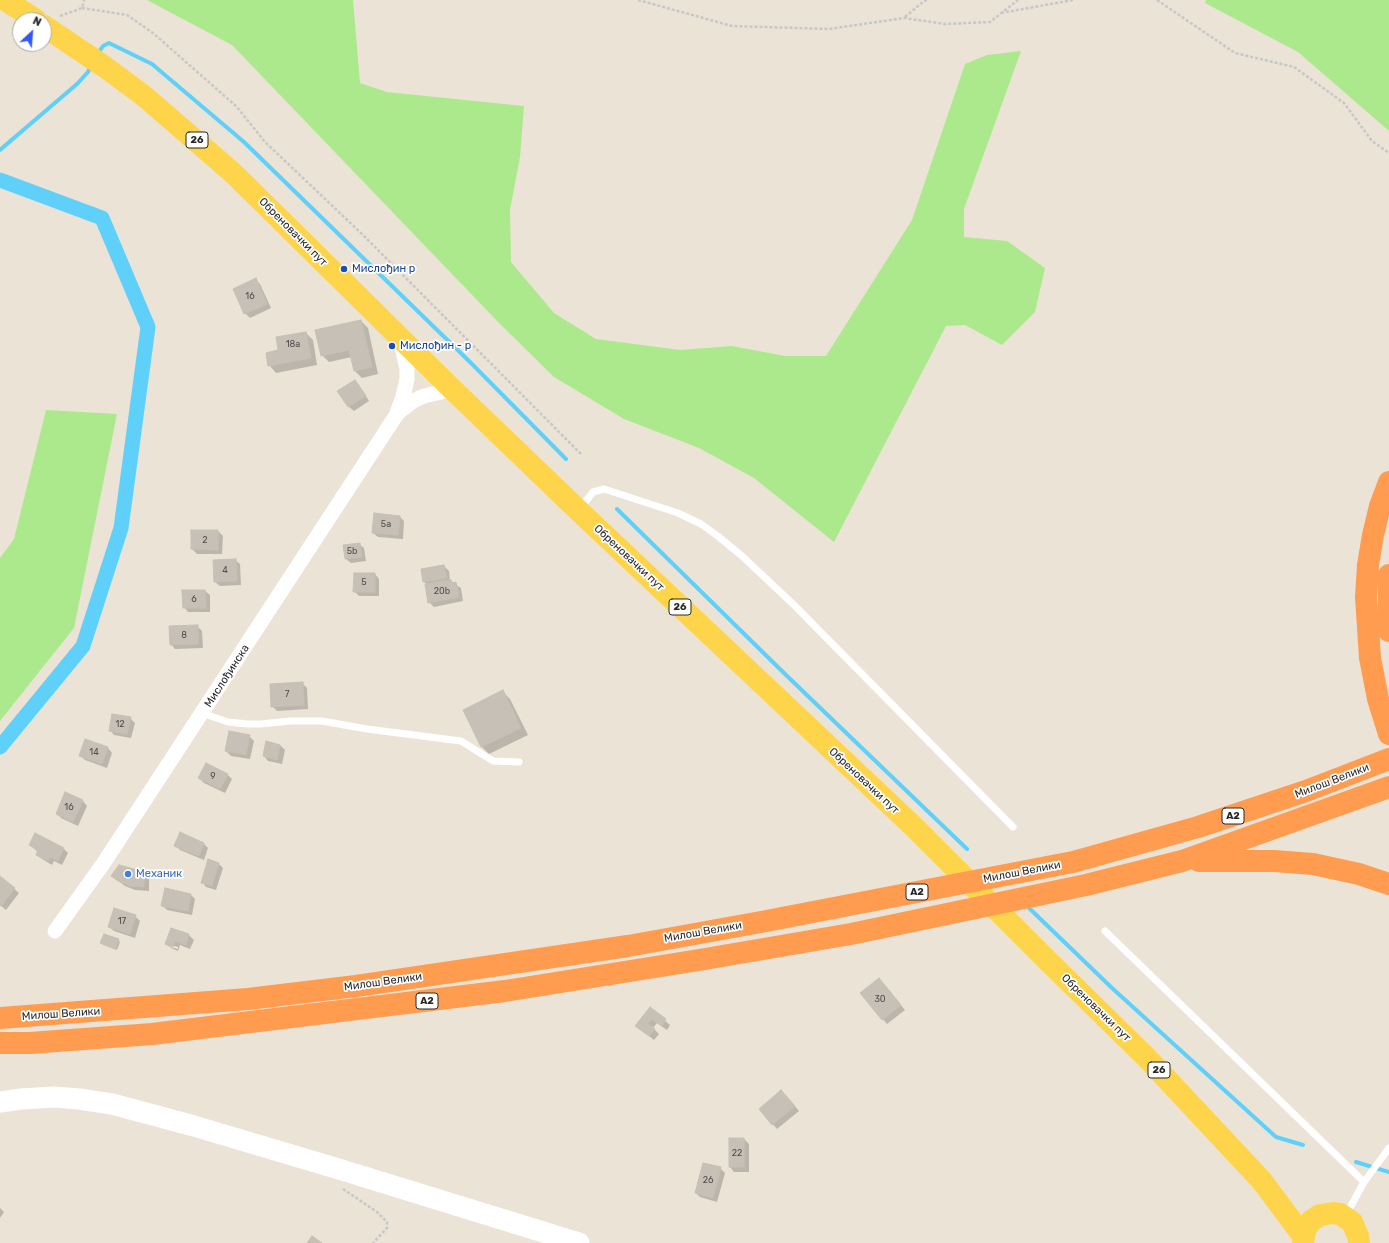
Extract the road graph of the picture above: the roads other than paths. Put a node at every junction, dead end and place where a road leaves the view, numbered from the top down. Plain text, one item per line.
1 (5, 0) edge
2 (24, 12) edge
3 (52, 31) edge
4 (400, 338) junction
5 (449, 386) junction
6 (395, 417) junction
7 (1389, 482) edge
8 (579, 511) junction
9 (1389, 576) edge
10 (1389, 631) edge
11 (202, 713) junction
12 (1389, 734) edge
13 (1389, 759) edge
14 (519, 762) dead end
15 (1389, 787) edge
16 (1013, 827) dead end
17 (1182, 861) junction
18 (1389, 884) edge
19 (56, 931) dead end
20 (1105, 931) dead end
21 (0, 1018) edge
22 (0, 1043) edge
23 (0, 1102) edge
24 (1389, 1148) edge
25 (1262, 1181) junction
26 (1364, 1182) junction
27 (1320, 1215) junction
28 (1345, 1217) junction
29 (1303, 1239) edge
30 (1360, 1241) edge
31 (579, 1243) edge

1 - 2 main road, Обреновачки пут / 26
3 - 4 main road, Обреновачки пут / 26
4 - 5 main road, Обреновачки пут / 26
4 - 6 street, Мислођинска
5 - 6 street, Мислођинска
5 - 8 main road, Обреновачки пут / 26
6 - 11 street, Мислођинска
7 - 12 highway
8 - 16 lane
8 - 25 main road, Обреновачки пут / 26
9 - 10 highway
11 - 14 lane
11 - 19 street, Мислођинска
13 - 21 highway, Милош Велики / A2
15 - 17 highway, A2
17 - 18 highway
17 - 22 highway, A2
20 - 26 lane
23 - 31 main road
24 - 26 lane
25 - 27 main road, Обреновачки пут / 26
25 - 29 main road, Обреновачки пут / 26
26 - 28 lane
27 - 28 main road, 26
27 - 29 main road, 26
28 - 30 main road

